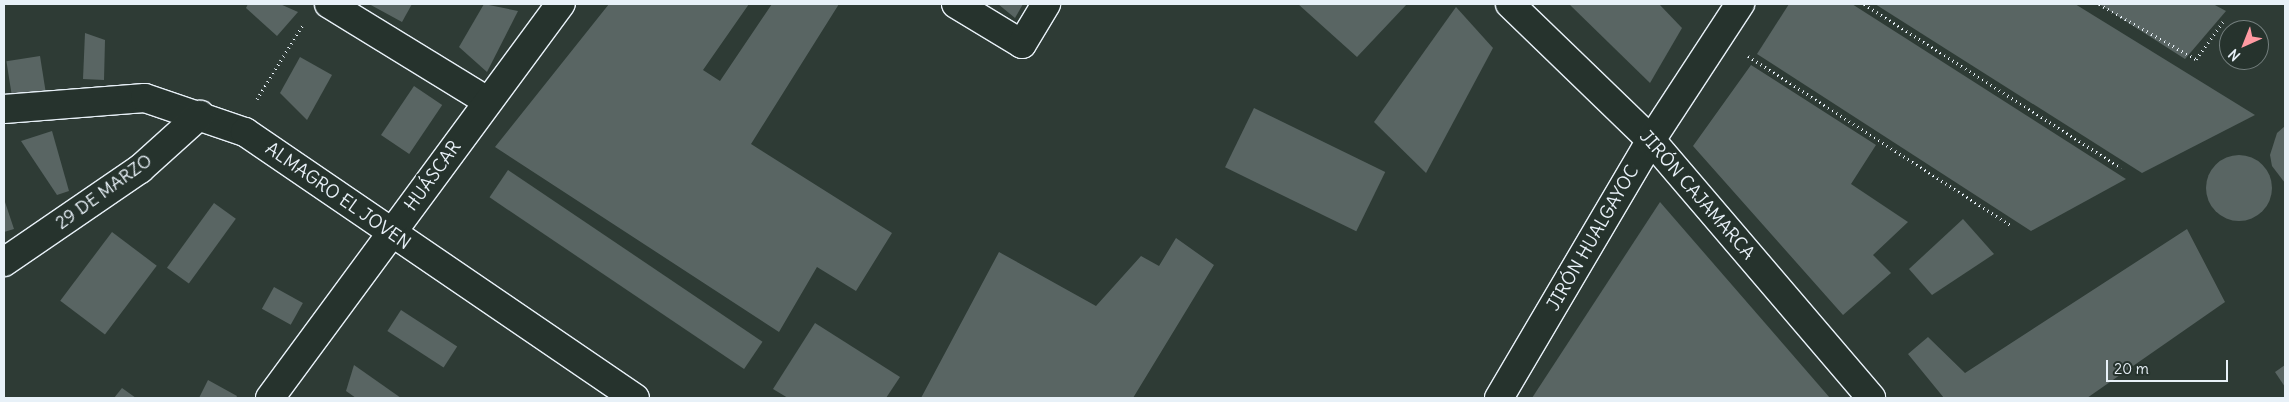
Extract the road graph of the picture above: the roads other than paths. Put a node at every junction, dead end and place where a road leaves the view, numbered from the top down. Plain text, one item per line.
1 (329, 4) edge
2 (561, 4) edge
3 (956, 4) edge
4 (1046, 4) edge
5 (1510, 4) edge
6 (1740, 4) edge
7 (487, 101) junction
8 (4, 109) edge
9 (200, 115) junction
10 (1650, 140) junction
11 (392, 233) junction
12 (4, 262) edge
13 (270, 398) edge
14 (635, 398) edge
15 (1499, 398) edge
16 (1871, 398) edge

1 - 7 street
2 - 7 street, HUÁSCAR
3 - 4 street
5 - 10 street, JIRÓN CAJAMARCA
6 - 10 street, JIRÓN HUALGAYOC
7 - 11 street, HUÁSCAR
8 - 9 street, ALMAGRO EL JOVEN
9 - 11 street, ALMAGRO EL JOVEN
9 - 12 street, 29 DE MARZO
10 - 15 street, JIRÓN HUALGAYOC
10 - 16 street, JIRÓN CAJAMARCA
11 - 13 street, HUÁSCAR
11 - 14 street, ALMAGRO EL JOVEN

